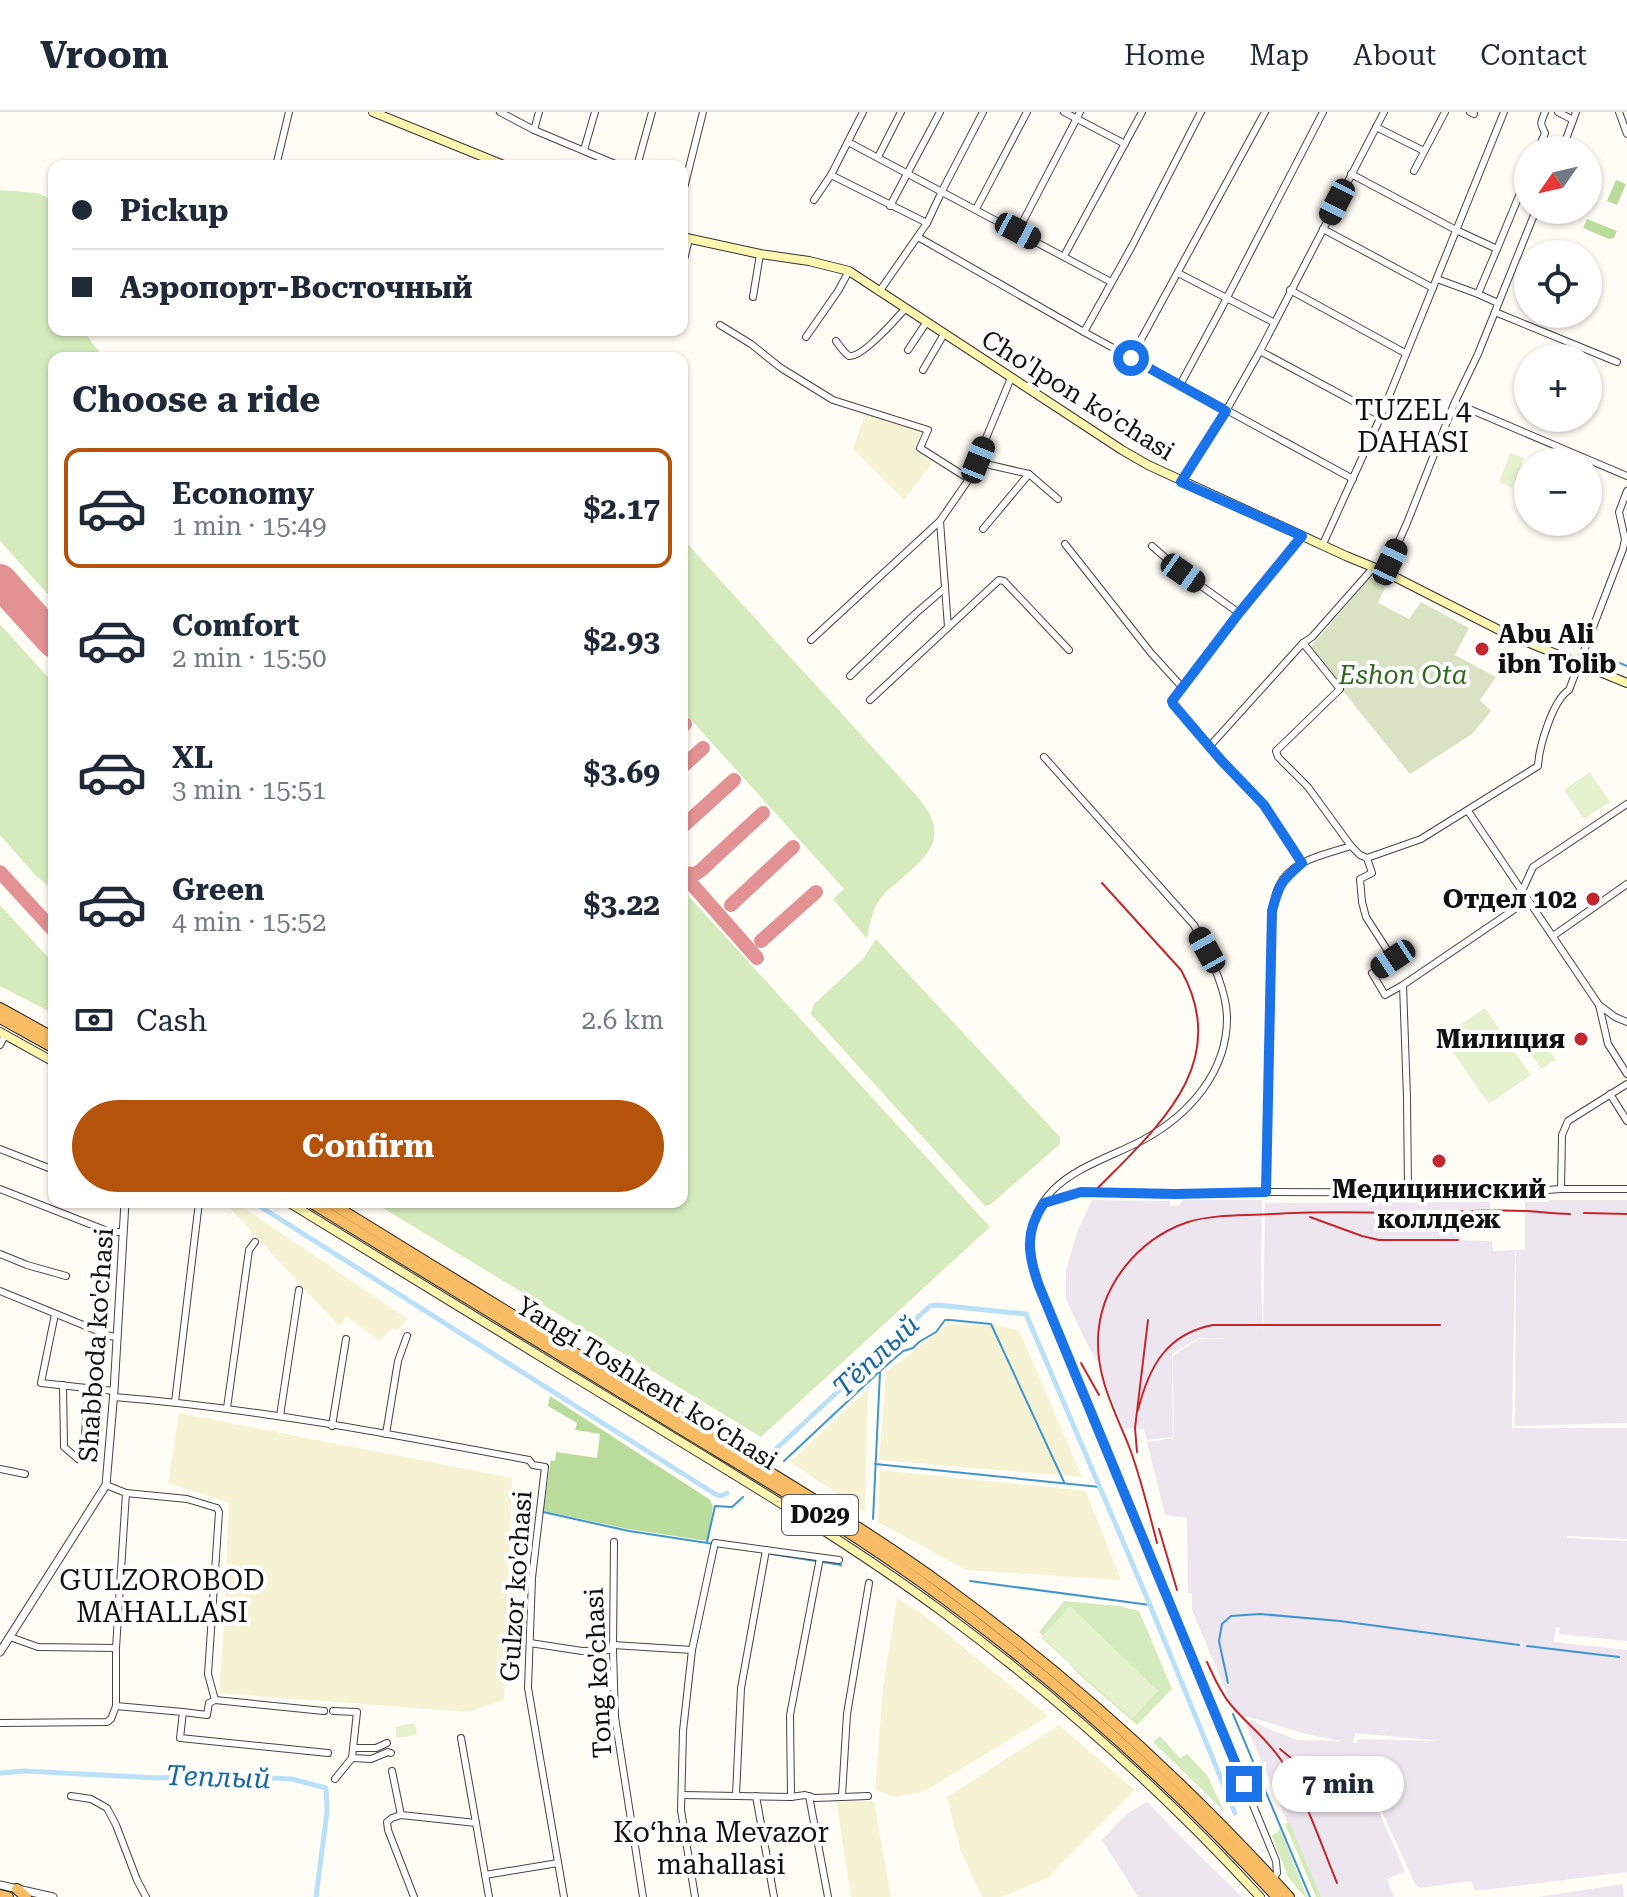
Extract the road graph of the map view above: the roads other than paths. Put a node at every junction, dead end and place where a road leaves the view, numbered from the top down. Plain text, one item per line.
1 (289, 112) edge
2 (373, 112) edge
3 (500, 112) edge
4 (539, 112) edge
5 (595, 112) edge
6 (652, 112) edge
7 (703, 112) edge
8 (863, 112) edge
9 (901, 112) edge
10 (940, 112) edge
11 (983, 112) edge
12 (1027, 112) edge
13 (1064, 112) edge
14 (1142, 112) edge
15 (1201, 112) edge
16 (1265, 112) edge
17 (1323, 112) edge
18 (1384, 112) edge
19 (1445, 112) edge
20 (1504, 112) edge
21 (1545, 112) edge
22 (1558, 112) edge
23 (1576, 112) edge
24 (1619, 112) edge
25 (1078, 115) edge
26 (1573, 120) junction
27 (1625, 121) edge
28 (1376, 127) junction
29 (534, 130) junction
30 (1627, 134) edge
31 (1544, 136) edge
32 (1567, 136) edge
33 (848, 142) junction
34 (1125, 144) junction
35 (584, 150) junction
36 (1424, 151) junction
37 (878, 157) junction
38 (277, 160) edge
39 (491, 160) edge
40 (606, 160) edge
41 (639, 160) edge
42 (1414, 171) dead end
43 (688, 172) edge
44 (908, 173) junction
45 (1351, 174) junction
46 (831, 175) junction
47 (942, 191) junction
48 (814, 200) dead end
49 (890, 206) junction
50 (1514, 208) edge
51 (976, 209) junction
52 (927, 223) junction
53 (1530, 224) edge
54 (1323, 229) junction
55 (1456, 230) junction
56 (1018, 231) junction
57 (918, 237) junction
58 (688, 238) edge
59 (1497, 249) junction
60 (760, 254) junction
61 (1064, 256) junction
62 (849, 271) junction
63 (1178, 273) junction
64 (1437, 279) junction
65 (1111, 282) junction
66 (1433, 288) junction
67 (1290, 290) junction
68 (879, 292) junction
69 (1478, 294) junction
70 (753, 297) dead end
71 (1226, 299) junction
72 (1498, 303) junction
73 (905, 309) junction
74 (1495, 312) junction
75 (1273, 322) junction
76 (926, 323) junction
77 (720, 325) dead end
78 (1084, 332) junction
79 (944, 334) junction
80 (806, 337) dead end
81 (836, 341) dead end
82 (908, 350) dead end
83 (1260, 351) junction
84 (1405, 353) junction
85 (1131, 358) junction
86 (1617, 362) dead end
87 (923, 370) dead end
88 (1011, 378) junction
89 (1180, 385) junction
90 (1455, 403) junction
91 (1226, 411) junction
92 (1381, 416) junction
93 (978, 460) junction
94 (1029, 474) junction
95 (1627, 476) edge
96 (969, 479) junction
97 (1353, 479) junction
98 (1181, 482) junction
99 (1627, 491) edge
100 (1058, 499) dead end
101 (940, 521) junction
102 (983, 529) dead end
103 (1302, 536) junction
104 (1626, 539) edge
105 (1065, 544) dead end
106 (1323, 544) junction
107 (1152, 546) dead end
108 (1374, 567) junction
109 (1385, 572) junction
110 (945, 588) junction
111 (1239, 613) junction
112 (948, 627) junction
113 (811, 640) dead end
114 (1303, 643) junction
115 (1069, 650) dead end
116 (1579, 665) junction
117 (850, 676) dead end
118 (1627, 683) edge
119 (1182, 687) junction
120 (870, 700) dead end
121 (1209, 747) junction
122 (1044, 757) dead end
123 (1627, 804) edge
124 (1468, 811) junction
125 (1351, 846) junction
126 (1367, 858) junction
127 (1302, 863) junction
128 (1627, 884) edge
129 (1522, 891) junction
130 (1528, 900) junction
131 (1553, 936) junction
132 (1403, 985) junction
133 (1599, 1005) junction
134 (0, 1008) edge
135 (0, 1018) edge
136 (1627, 1022) edge
137 (2, 1033) edge
138 (48, 1035) edge
139 (0, 1045) edge
140 (48, 1045) edge
141 (48, 1059) edge
142 (1627, 1074) edge
143 (1627, 1084) edge
144 (1610, 1094) junction
145 (1627, 1121) edge
146 (0, 1149) edge
147 (48, 1168) edge
148 (0, 1189) edge
149 (1561, 1189) junction
150 (1627, 1189) edge
151 (1408, 1191) junction
152 (1266, 1192) junction
153 (1044, 1203) junction
154 (48, 1208) edge
155 (49, 1208) edge
156 (125, 1208) edge
157 (198, 1208) edge
158 (298, 1208) edge
159 (320, 1208) edge
160 (339, 1208) edge
161 (123, 1232) junction
162 (255, 1242) dead end
163 (0, 1254) edge
164 (66, 1276) dead end
165 (299, 1290) dead end
166 (0, 1291) edge
167 (55, 1314) junction
168 (407, 1336) dead end
169 (117, 1337) junction
170 (346, 1339) dead end
171 (63, 1385) junction
172 (89, 1388) junction
173 (114, 1394) junction
174 (175, 1402) junction
175 (227, 1408) junction
176 (280, 1416) junction
177 (332, 1426) junction
178 (386, 1434) junction
179 (0, 1469) edge
180 (25, 1474) dead end
181 (106, 1485) junction
182 (126, 1493) junction
183 (614, 1542) dead end
184 (766, 1553) junction
185 (839, 1560) dead end
186 (819, 1561) junction
187 (869, 1583) dead end
188 (10, 1637) junction
189 (530, 1643) junction
190 (116, 1648) junction
191 (613, 1648) junction
192 (692, 1650) junction
193 (0, 1652) edge
194 (215, 1700) junction
195 (116, 1706) junction
196 (324, 1711) dead end
197 (333, 1711) dead end
198 (183, 1712) junction
199 (0, 1723) edge
200 (461, 1738) dead end
201 (387, 1743) dead end
202 (354, 1748) junction
203 (328, 1753) dead end
204 (391, 1753) dead end
205 (352, 1758) junction
206 (392, 1771) dead end
207 (335, 1779) dead end
208 (683, 1795) junction
209 (736, 1795) junction
210 (71, 1796) dead end
211 (756, 1796) junction
212 (809, 1796) junction
213 (842, 1796) junction
214 (868, 1796) dead end
215 (791, 1797) junction
216 (401, 1815) junction
217 (476, 1823) junction
218 (558, 1863) junction
219 (485, 1875) junction
220 (1273, 1879) junction
221 (0, 1885) edge
222 (21, 1893) edge
223 (0, 1895) edge
224 (8, 1897) edge
225 (53, 1897) edge
226 (146, 1897) edge
227 (414, 1897) edge
228 (489, 1897) edge
229 (564, 1897) edge
230 (643, 1897) edge
231 (695, 1897) edge
232 (774, 1897) edge
233 (828, 1897) edge
234 (1260, 1897) edge
235 (1277, 1897) edge
236 (1289, 1897) edge

1 - 38 street
2 - 39 main road
3 - 29 street
4 - 29 street
5 - 35 street
6 - 41 street
7 - 43 street
8 - 33 street
9 - 37 street
10 - 44 street
11 - 47 street
12 - 51 street
13 - 25 street
14 - 34 street
15 - 65 street
16 - 63 street
17 - 71 street
18 - 28 street
19 - 36 street
20 - 55 street
21 - 31 street
22 - 26 street
23 - 26 street
24 - 27 street
25 - 34 street
25 - 56 street
26 - 32 street
27 - 30 street
28 - 36 street
28 - 45 street
29 - 35 street
33 - 37 street
33 - 46 street
34 - 61 street
35 - 40 street
36 - 42 street
37 - 44 street
44 - 47 street
44 - 49 street
45 - 54 street
45 - 55 street
46 - 48 street
46 - 49 street
47 - 51 street
47 - 52 street
49 - 52 street
50 - 59 street
51 - 56 street
52 - 57 street
53 - 72 street
54 - 66 street
54 - 67 street
55 - 59 street
55 - 64 street
56 - 61 street
57 - 68 street
57 - 78 street
58 - 60 main road, Cho'lpon ko'chasi
59 - 69 street
60 - 62 main road, Cho'lpon ko'chasi
60 - 70 street
61 - 65 street
62 - 68 main road, Cho'lpon ko'chasi
62 - 80 street
63 - 71 street
63 - 85 street
64 - 66 street
64 - 69 street
65 - 78 street
66 - 84 street
67 - 75 street
67 - 84 street
68 - 73 main road, Cho'lpon ko'chasi
69 - 72 street
71 - 75 street
71 - 89 street
72 - 74 street
73 - 76 main road, Cho'lpon ko'chasi
73 - 81 street
74 - 86 street
74 - 90 street
75 - 83 street
76 - 79 main road, Cho'lpon ko'chasi
76 - 82 street
77 - 96 street
78 - 85 street
79 - 87 street
79 - 88 main road, Cho'lpon ko'chasi
83 - 91 street
83 - 92 street
84 - 92 street
85 - 89 street
88 - 93 street
88 - 98 main road, Cho'lpon ko'chasi
89 - 91 street
90 - 95 street
90 - 109 street
91 - 97 street
91 - 98 street
92 - 97 street
93 - 94 street
93 - 96 street
94 - 100 street
94 - 102 street
96 - 101 street
97 - 106 street
98 - 103 main road, Cho'lpon ko'chasi
99 - 104 street
101 - 110 street
101 - 113 street
103 - 106 main road, Cho'lpon ko'chasi
103 - 111 street
104 - 116 street
105 - 119 street
106 - 108 main road, Cho'lpon ko'chasi
107 - 111 street
108 - 109 main road, Cho'lpon ko'chasi
108 - 114 street
109 - 116 main road, Cho'lpon ko'chasi
110 - 112 street
110 - 117 street
111 - 119 street
112 - 115 street
112 - 120 street
114 - 121 street
114 - 125 street
116 - 118 main road, Cho'lpon ko'chasi
116 - 124 street
119 - 121 street
121 - 127 street
122 - 153 street
123 - 129 street
124 - 126 street
124 - 129 street
125 - 126 street
125 - 127 street
126 - 132 street
127 - 152 street
128 - 131 street
129 - 130 street
130 - 131 street
130 - 132 street
131 - 133 street
132 - 151 street
133 - 136 street
133 - 142 street
134 - 138 highway
135 - 140 highway
137 - 139 street
137 - 141 main road
143 - 144 street
144 - 145 street
144 - 149 street
146 - 147 street
148 - 154 street
149 - 150 street
149 - 151 street
151 - 152 street
152 - 153 street
153 - 220 street
155 - 161 street
156 - 161 street, Shabboda ko'chasi
157 - 174 street
158 - 234 main road
159 - 235 highway, Yangi Toshkent ko‘chasi / D029
160 - 220 highway, Yangi Toshkent ko‘chasi / D029
161 - 169 street, Shabboda ko'chasi
162 - 175 street
163 - 164 street
165 - 176 street
166 - 167 street
167 - 169 street
167 - 171 street
168 - 178 street
169 - 173 street, Shabboda ko'chasi
170 - 177 street
171 - 172 street
171 - 172 street
172 - 173 street
173 - 174 street
173 - 181 street, Shabboda ko'chasi
174 - 175 street
175 - 176 street
176 - 177 street
177 - 178 street
178 - 189 street, Gulzor ko'chasi
179 - 180 street
181 - 182 street
181 - 188 street, Shabboda ko'chasi
182 - 190 street
182 - 194 street
183 - 191 street, Tong ko'chasi
184 - 186 street
184 - 192 street
184 - 209 street
185 - 186 street
186 - 215 street
187 - 213 street
188 - 190 street
188 - 193 street, Shabboda ko'chasi
189 - 191 street
189 - 218 street, Gulzor ko'chasi
190 - 195 street
191 - 192 street
191 - 230 street, Tong ko'chasi
192 - 208 street
194 - 196 street
194 - 198 street
195 - 198 street
195 - 199 street
197 - 202 street
198 - 203 street
200 - 217 street
201 - 202 street
202 - 205 street
204 - 205 street
205 - 207 street
206 - 216 street
208 - 209 street
208 - 231 street
209 - 211 street
210 - 226 street
211 - 215 street
211 - 232 street
212 - 213 street
212 - 215 street
212 - 233 street
213 - 214 street
216 - 217 street
216 - 227 street
217 - 219 street
218 - 219 street
218 - 229 street, Gulzor ko'chasi
219 - 228 street
220 - 236 highway, Yangi Toshkent ko‘chasi / D029
221 - 222 street
222 - 225 street
223 - 224 highway

